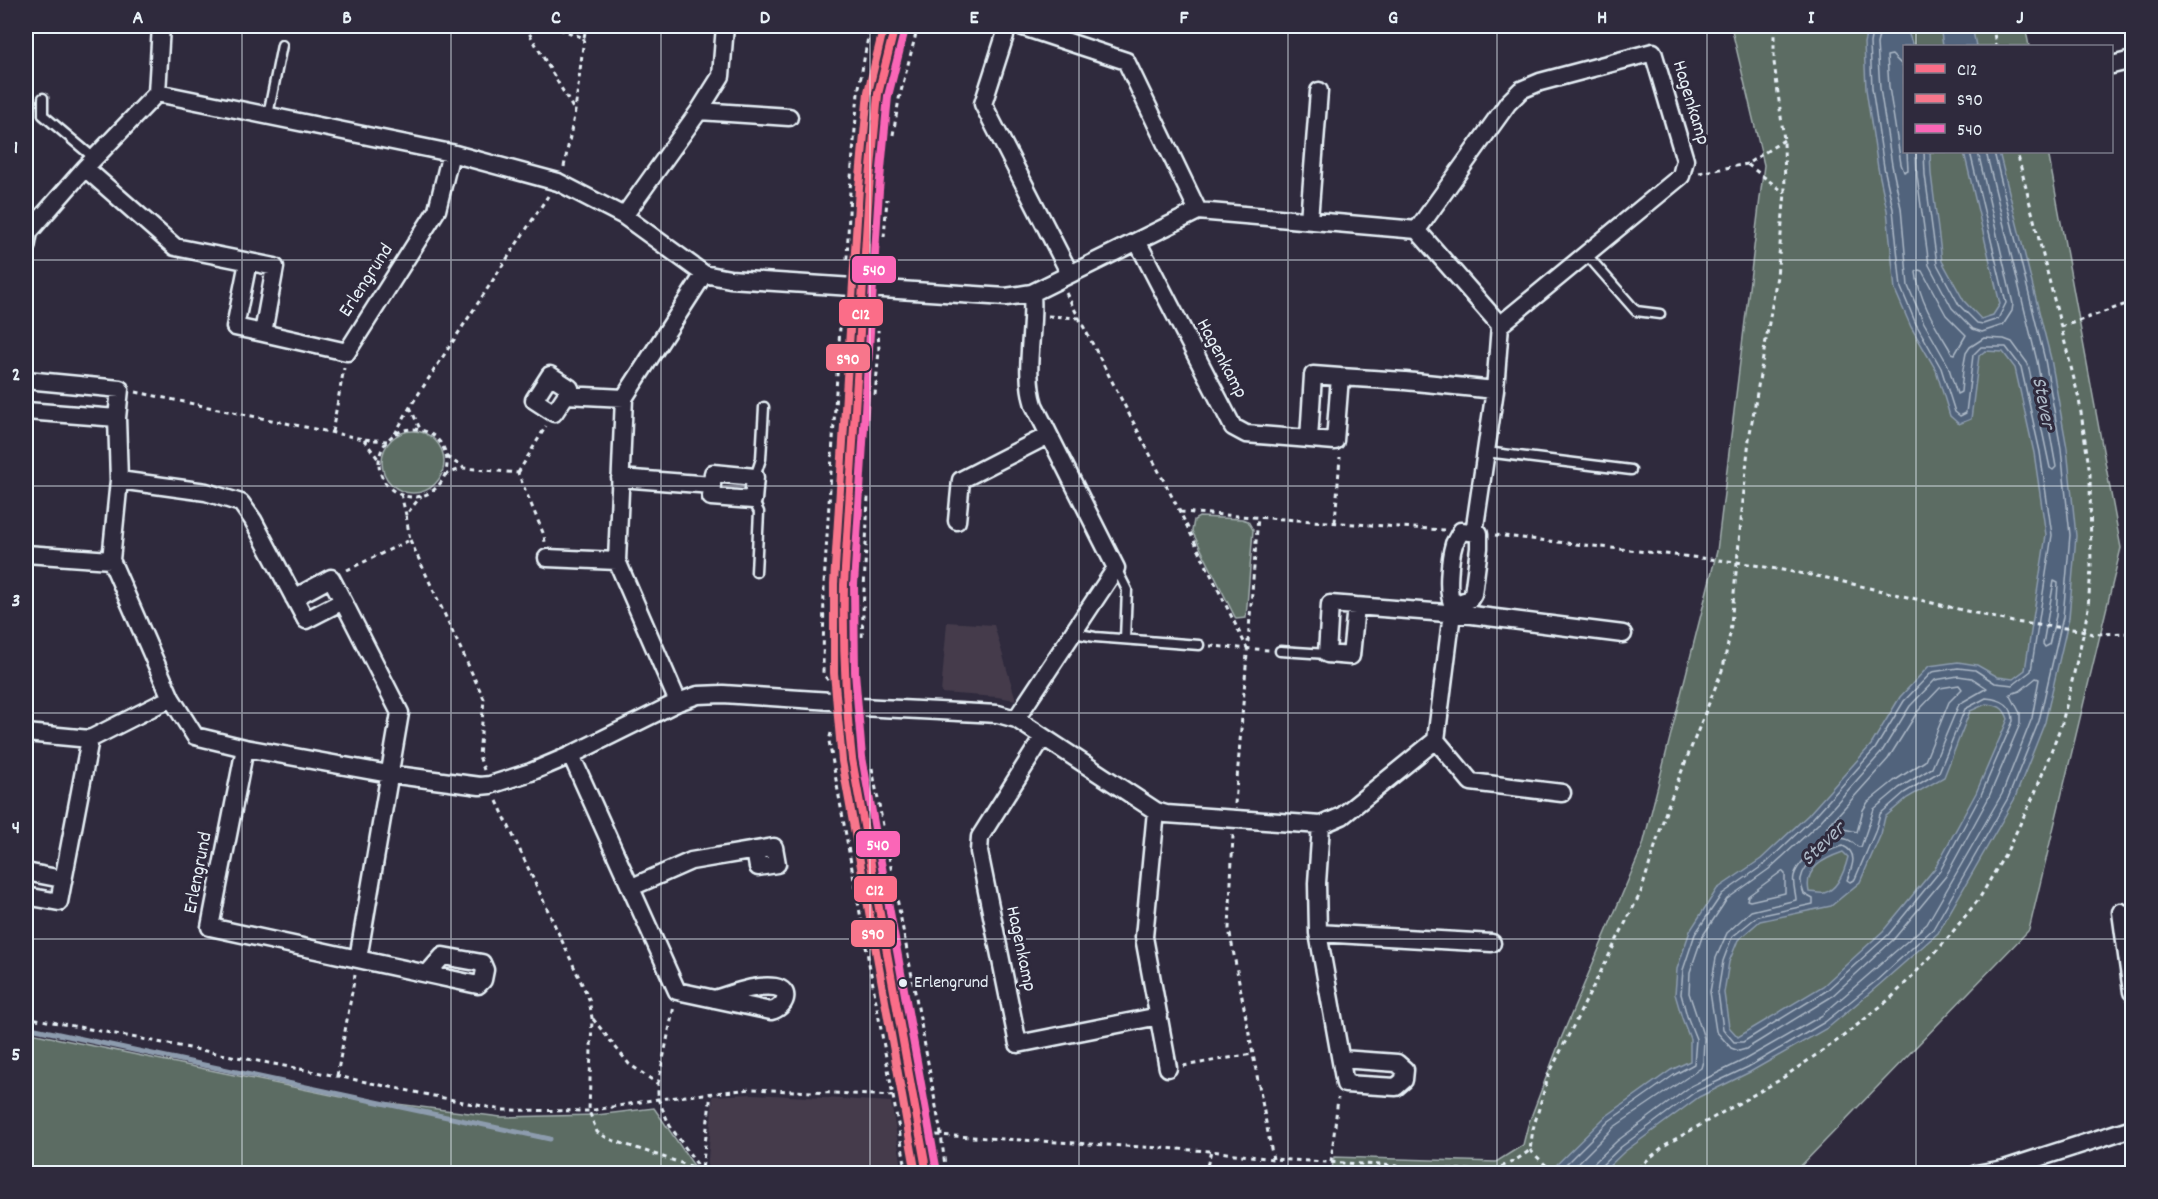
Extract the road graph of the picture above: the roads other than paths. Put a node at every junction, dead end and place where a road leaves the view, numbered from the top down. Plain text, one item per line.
1 (161, 26) edge
2 (725, 26) edge
3 (894, 26) edge
4 (1008, 26) edge
5 (1020, 26) edge
6 (282, 45) dead end
7 (2133, 60) edge
8 (2113, 65) edge
9 (1320, 91) dead end
10 (157, 93) junction
11 (43, 98) dead end
12 (699, 111) junction
13 (268, 116) junction
14 (789, 117) dead end
15 (451, 153) junction
16 (89, 163) junction
17 (1197, 211) junction
18 (624, 216) junction
19 (1309, 220) junction
20 (1417, 230) junction
21 (27, 237) edge
22 (1137, 241) junction
23 (1587, 254) junction
24 (248, 262) junction
25 (704, 273) junction
26 (1065, 277) junction
27 (863, 287) junction
28 (1032, 293) junction
29 (1660, 314) dead end
30 (1500, 325) junction
31 (263, 333) junction
32 (1340, 377) junction
33 (26, 380) edge
34 (1495, 390) junction
35 (566, 395) junction
36 (624, 398) junction
37 (764, 407) dead end
38 (26, 411) edge
39 (117, 418) junction
40 (1049, 435) junction
41 (1309, 439) junction
42 (1486, 452) junction
43 (1631, 470) dead end
44 (755, 477) junction
45 (620, 478) junction
46 (119, 480) junction
47 (712, 485) junction
48 (753, 500) junction
49 (957, 521) dead end
50 (1471, 532) junction
51 (26, 554) edge
52 (547, 558) road end
53 (111, 560) junction
54 (617, 561) junction
55 (1116, 568) junction
56 (756, 572) dead end
57 (294, 598) junction
58 (343, 601) junction
59 (1356, 606) junction
60 (1452, 609) junction
61 (1074, 633) junction
62 (1623, 634) dead end
63 (1125, 639) junction
64 (1199, 645) road end
65 (1280, 651) road end
66 (1327, 654) junction
67 (171, 698) junction
68 (678, 702) junction
69 (845, 704) junction
70 (1016, 719) junction
71 (26, 733) edge
72 (1043, 737) junction
73 (90, 739) junction
74 (1436, 740) junction
75 (245, 748) junction
76 (571, 755) junction
77 (389, 774) junction
78 (1562, 793) dead end
79 (1156, 811) junction
80 (1321, 825) junction
81 (755, 850) dead end
82 (26, 872) edge
83 (62, 879) junction
84 (632, 887) junction
85 (26, 896) edge
86 (2121, 912) dead end
87 (1318, 933) junction
88 (1492, 943) dead end
89 (358, 959) junction
90 (427, 974) dead end
91 (2133, 992) edge
92 (714, 999) dead end
93 (1159, 1016) junction
94 (1341, 1059) junction
95 (1168, 1068) road end
96 (2133, 1128) edge
97 (927, 1173) edge
98 (1976, 1173) edge

1 - 10 street
2 - 12 street
3 - 27 street
4 - 26 street
5 - 17 street
6 - 13 lane
7 - 8 street
9 - 19 street
10 - 13 street
10 - 16 street
11 - 16 lane
12 - 14 street
12 - 18 street
13 - 15 street
15 - 18 street
15 - 31 street, Erlengrund
16 - 21 street
16 - 24 street
17 - 19 street
17 - 22 street
18 - 25 street
19 - 20 street
20 - 23 street, Hagenkamp
20 - 30 street
22 - 26 street
22 - 41 street, Hagenkamp
23 - 29 lane
23 - 30 street
24 - 31 street
24 - 31 street
25 - 27 street
25 - 36 street
26 - 28 street
27 - 28 street
27 - 69 street
28 - 40 street
30 - 34 street
32 - 34 street
32 - 41 street, Hagenkamp
32 - 41 street
33 - 39 street
34 - 42 street
35 - 35 street
35 - 36 street
36 - 45 street
37 - 44 lane
38 - 39 street
39 - 46 street
40 - 49 street
40 - 55 street
42 - 43 lane
42 - 50 street
44 - 47 street
44 - 48 street
45 - 47 street
45 - 54 street
46 - 53 street
46 - 57 street
47 - 48 street
48 - 56 lane
50 - 60 street
50 - 60 street
51 - 53 street
52 - 54 street
53 - 67 street
54 - 68 street
55 - 61 street
55 - 63 lane
57 - 58 street
57 - 58 street
58 - 77 street
59 - 60 street
59 - 66 street
59 - 66 street
60 - 62 street
60 - 74 street
61 - 63 lane
61 - 70 street
63 - 64 lane
65 - 66 lane
67 - 73 street
67 - 75 street
68 - 69 street
68 - 76 street
69 - 70 street
69 - 97 street
70 - 72 street
71 - 73 street
72 - 79 street
72 - 93 street, Hagenkamp
73 - 83 street
74 - 78 street
74 - 80 street
75 - 77 street
75 - 89 street, Erlengrund
76 - 77 street
76 - 84 street
77 - 89 street
79 - 80 street
79 - 93 street
80 - 87 street
81 - 84 street
82 - 83 street
83 - 85 street
84 - 92 street
86 - 91 street
87 - 88 street
87 - 94 street
89 - 90 street, Erlengrund
93 - 95 street
94 - 94 street
96 - 98 street

